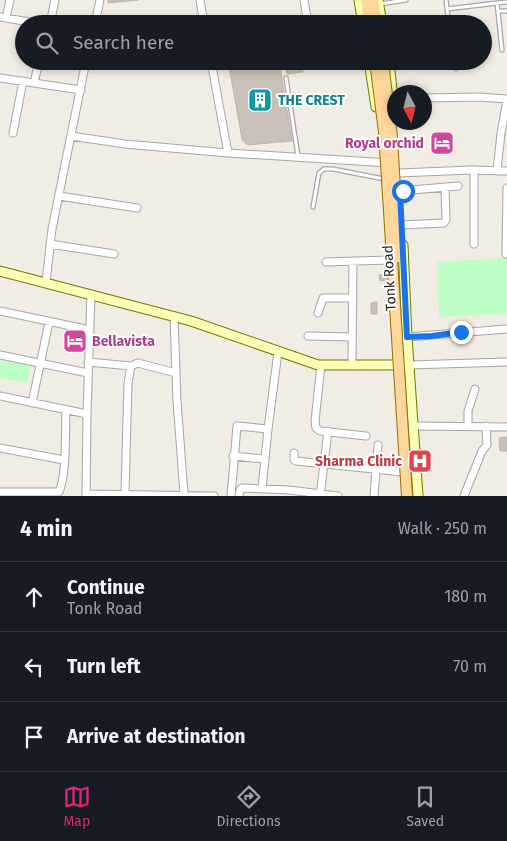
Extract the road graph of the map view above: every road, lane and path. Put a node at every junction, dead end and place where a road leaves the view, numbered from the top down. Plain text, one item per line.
1 (10, 0) edge
2 (55, 0) edge
3 (100, 0) edge
4 (200, 0) edge
5 (304, 0) edge
6 (359, 0) edge
7 (366, 0) edge
8 (406, 0) edge
9 (446, 0) edge
10 (377, 1) edge
11 (507, 2) edge
12 (497, 3) junction
13 (447, 9) junction
14 (507, 11) edge
15 (498, 12) junction
16 (52, 15) edge
17 (97, 15) edge
18 (202, 15) edge
19 (306, 15) edge
20 (362, 15) edge
21 (368, 15) edge
22 (377, 15) edge
23 (380, 15) edge
24 (448, 15) edge
25 (2, 19) edge
26 (15, 21) edge
27 (502, 50) dead end
28 (37, 70) edge
29 (84, 70) edge
30 (212, 70) edge
31 (370, 70) edge
32 (376, 70) edge
33 (384, 70) edge
34 (390, 70) edge
35 (0, 78) edge
36 (286, 78) dead end
37 (23, 81) junction
38 (34, 83) junction
39 (392, 85) edge
40 (81, 90) junction
41 (432, 98) edge
42 (507, 100) edge
43 (396, 130) edge
44 (13, 133) dead end
45 (71, 136) junction
46 (228, 154) junction
47 (298, 158) junction
48 (398, 162) junction
49 (383, 163) junction
50 (474, 170) junction
51 (497, 171) junction
52 (507, 171) edge
53 (398, 173) junction
54 (384, 179) junction
55 (458, 186) dead end
56 (445, 187) junction
57 (507, 188) edge
58 (400, 191) junction
59 (59, 196) junction
60 (313, 207) dead end
61 (137, 208) dead end
62 (401, 225) junction
63 (50, 244) junction
64 (474, 244) dead end
65 (114, 254) dead end
66 (506, 254) edge
67 (388, 260) junction
68 (326, 262) dead end
69 (353, 262) junction
70 (0, 270) edge
71 (46, 282) junction
72 (91, 294) junction
73 (352, 298) junction
74 (0, 312) edge
75 (318, 313) dead end
76 (174, 317) junction
77 (49, 322) junction
78 (507, 329) edge
79 (90, 330) junction
80 (308, 336) dead end
81 (352, 337) junction
82 (407, 337) junction
83 (278, 352) junction
84 (0, 355) edge
85 (88, 362) junction
86 (507, 362) edge
87 (40, 363) junction
88 (320, 365) junction
89 (352, 365) junction
90 (396, 365) junction
91 (409, 365) junction
92 (131, 366) junction
93 (88, 373) junction
94 (176, 373) junction
95 (475, 390) dead end
96 (0, 396) edge
97 (32, 403) junction
98 (66, 410) junction
99 (87, 414) junction
100 (413, 426) junction
101 (468, 426) junction
102 (486, 426) junction
103 (507, 427) edge
104 (268, 429) junction
105 (328, 431) junction
106 (366, 436) dead end
107 (378, 445) dead end
108 (0, 448) edge
109 (294, 453) dead end
110 (233, 456) junction
111 (265, 459) junction
112 (64, 460) junction
113 (324, 463) junction
114 (376, 469) junction
115 (403, 472) junction
116 (262, 489) junction
117 (0, 492) edge
118 (125, 493) junction
119 (184, 494) junction
120 (87, 495) edge
121 (321, 495) edge
122 (214, 496) edge
123 (231, 496) edge
124 (239, 496) edge
125 (338, 496) edge
126 (374, 496) edge
127 (405, 496) edge
128 (414, 496) edge
129 (418, 496) edge
130 (464, 496) edge

1 - 25 street
2 - 16 street
3 - 17 street
4 - 18 street
5 - 19 street
6 - 20 street
7 - 21 main road
8 - 10 lane
9 - 13 lane
10 - 22 main road
10 - 23 street
11 - 12 lane
12 - 13 lane
12 - 15 lane
13 - 24 lane
14 - 15 lane
15 - 27 lane
25 - 26 street
28 - 38 street
29 - 40 street
30 - 46 street
31 - 49 street, Tonk Road
32 - 127 main road, bridge
33 - 128 main road, bridge
34 - 39 street
35 - 37 street
36 - 47 lane
37 - 38 street
37 - 44 street
38 - 40 street
40 - 45 street
41 - 42 street
42 - 51 street
43 - 48 street, Tonk Road
45 - 46 street
45 - 59 street
46 - 47 street
47 - 49 street
48 - 49 street
48 - 53 street, Tonk Road
49 - 54 street, Tonk Road
50 - 51 street
50 - 53 street
50 - 64 street
51 - 52 street
53 - 58 street, Tonk Road
54 - 60 lane
54 - 67 street, Tonk Road
55 - 56 street
56 - 58 street
56 - 62 street
57 - 66 street
58 - 62 street, Tonk Road
59 - 61 street
59 - 63 street
62 - 82 street, Tonk Road
63 - 65 street
63 - 71 street
67 - 69 street
67 - 90 street, Tonk Road
68 - 69 street
69 - 73 street
70 - 71 street
71 - 72 street
72 - 76 street
72 - 79 street
73 - 75 street
73 - 81 street
74 - 77 street
76 - 83 street
76 - 94 street
77 - 79 street
77 - 87 street
78 - 82 street
79 - 85 street
80 - 81 street
81 - 89 street
82 - 91 street, Tonk Road
83 - 88 street
83 - 104 street
84 - 87 street
85 - 92 street
85 - 93 street
86 - 91 street
87 - 93 street
87 - 97 street
88 - 89 street
88 - 105 street
89 - 90 street
90 - 91 street
90 - 115 street, Tonk Road
91 - 100 street, Tonk Road
92 - 94 street
92 - 118 street
93 - 99 street
94 - 119 street
95 - 101 street
96 - 97 street
97 - 98 street
98 - 99 street
98 - 112 street
99 - 120 street
100 - 101 street
100 - 129 street, Tonk Road
101 - 102 street
102 - 103 street
102 - 130 street
104 - 110 street
104 - 111 street
105 - 106 street
105 - 113 street
107 - 114 street
108 - 112 street
109 - 113 street
110 - 111 street
110 - 123 street
111 - 116 street
112 - 117 street
113 - 114 street
113 - 121 street
114 - 115 street
114 - 126 street
115 - 127 street, Tonk Road
116 - 121 street
116 - 124 street
118 - 119 street
118 - 120 street
119 - 122 street
121 - 125 street

